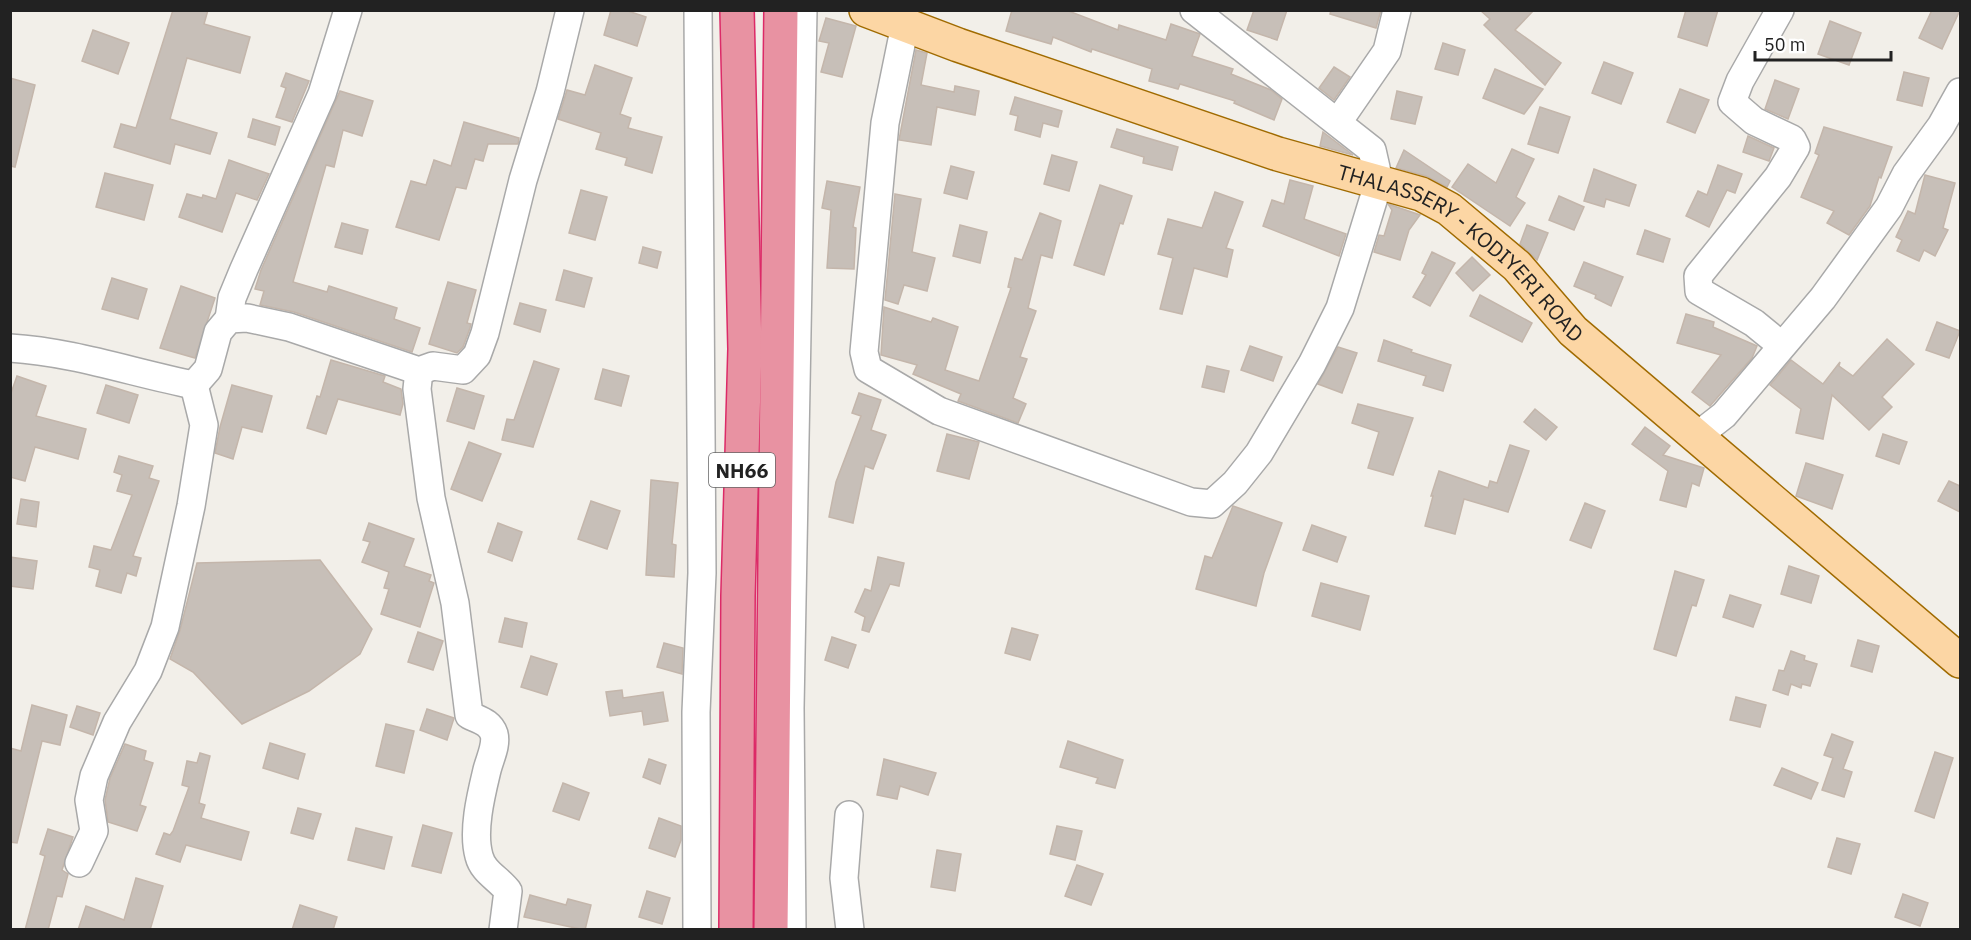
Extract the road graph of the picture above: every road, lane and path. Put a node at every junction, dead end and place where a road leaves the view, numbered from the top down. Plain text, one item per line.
1 (348, 10) edge
2 (570, 10) edge
3 (698, 10) edge
4 (737, 10) edge
5 (781, 10) edge
6 (803, 10) edge
7 (866, 10) edge
8 (1194, 10) edge
9 (1397, 10) edge
10 (1780, 10) edge
11 (905, 25) junction
12 (1960, 92) edge
13 (1338, 122) junction
14 (1379, 181) junction
15 (229, 319) junction
16 (1781, 345) junction
17 (10, 348) edge
18 (419, 371) junction
19 (194, 385) junction
20 (1698, 436) junction
21 (1960, 661) edge
22 (849, 815) dead end
23 (79, 863) dead end
24 (503, 930) edge
25 (697, 930) edge
26 (736, 930) edge
27 (771, 930) edge
28 (792, 930) edge
29 (850, 930) edge

1 - 15 street
2 - 18 street
3 - 25 street
4 - 26 highway, NH66
5 - 27 highway, NH66
6 - 28 street
7 - 11 main road, THALASSERY - KODIYERI ROAD
8 - 13 street
9 - 13 street
10 - 16 street
11 - 14 main road, THALASSERY - KODIYERI ROAD
11 - 14 street
12 - 16 street
13 - 14 street
14 - 20 main road, THALASSERY - KODIYERI ROAD
15 - 18 street
15 - 19 street
16 - 20 street
17 - 19 street
18 - 24 street
19 - 23 street
20 - 21 main road, THALASSERY - KODIYERI ROAD
22 - 29 street

